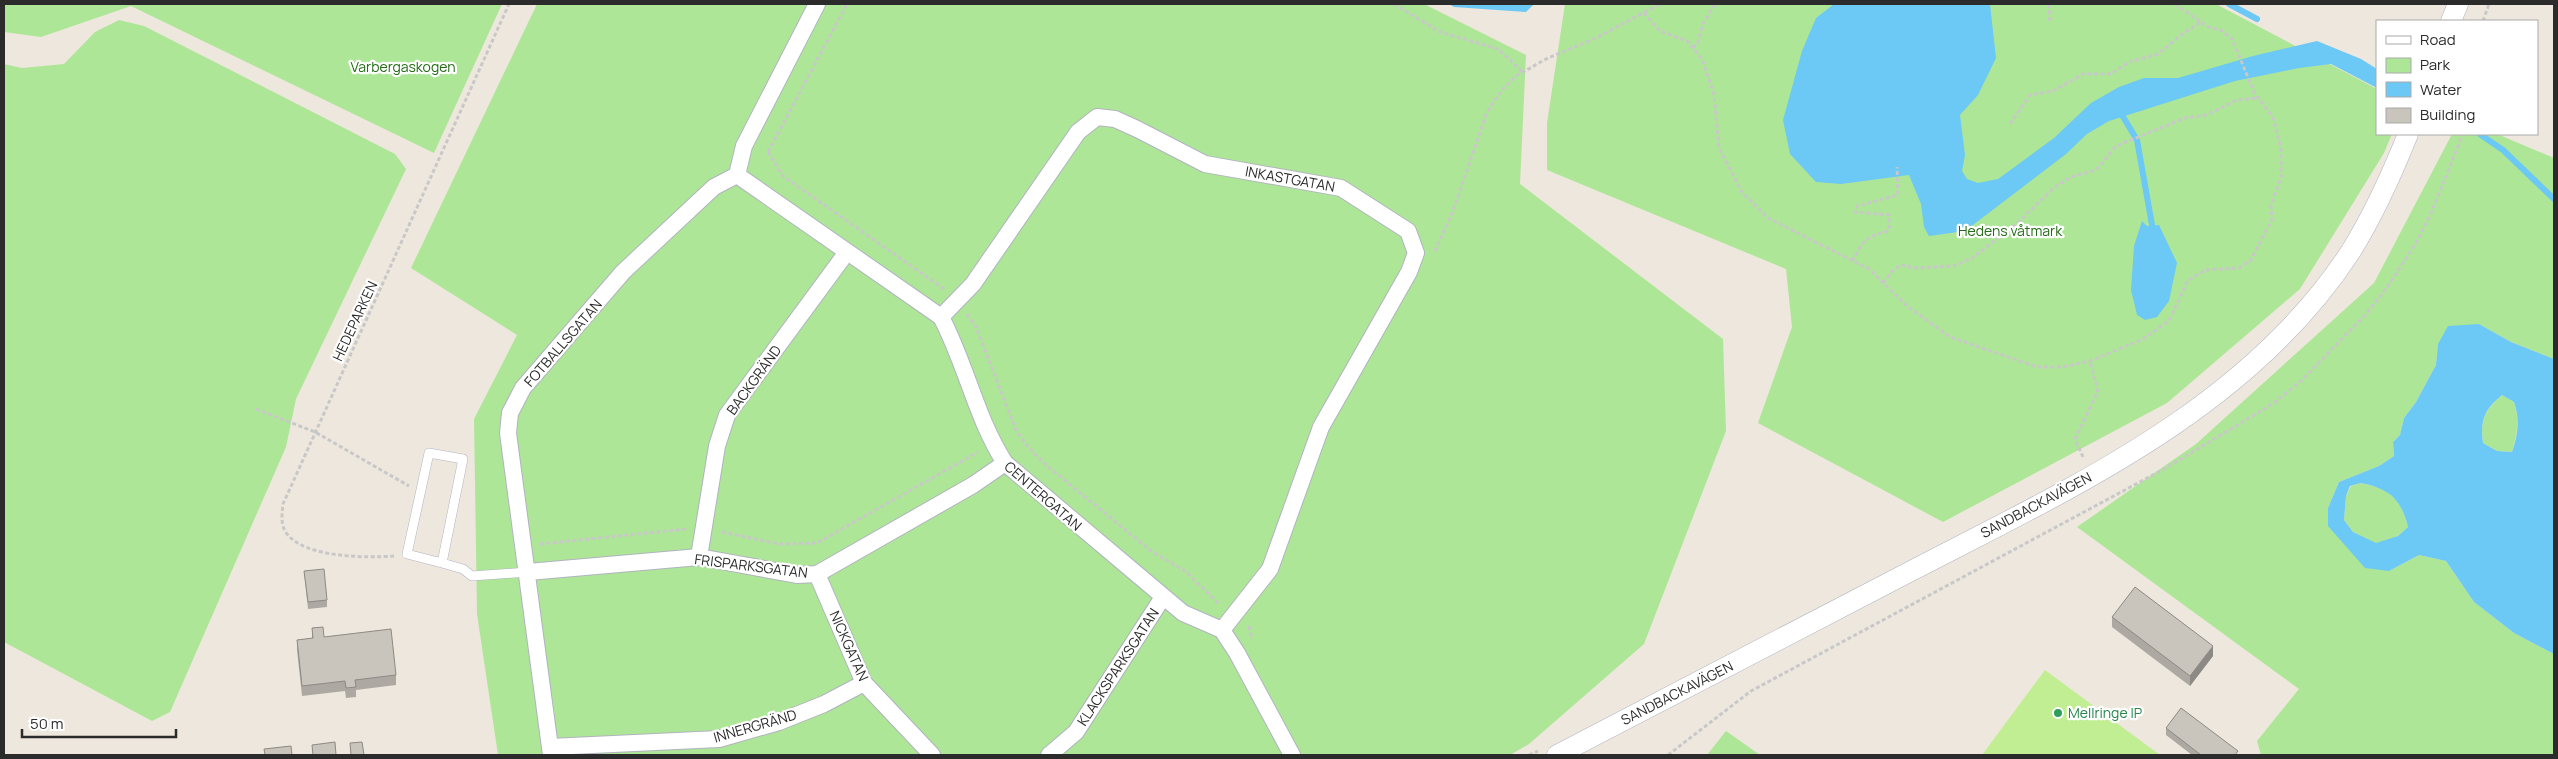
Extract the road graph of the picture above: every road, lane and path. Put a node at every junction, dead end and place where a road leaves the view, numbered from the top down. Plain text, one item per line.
1 (509, 4) edge
2 (817, 4) edge
3 (848, 4) edge
4 (1394, 4) edge
5 (1660, 4) edge
6 (1715, 4) edge
7 (2049, 4) edge
8 (2174, 4) edge
9 (2458, 4) edge
10 (2489, 4) edge
11 (1644, 13) junction
12 (2451, 20) edge
13 (2483, 20) edge
14 (2201, 22) junction
15 (2050, 23) dead end
16 (1693, 48) junction
17 (1523, 72) junction
18 (2258, 98) junction
19 (2010, 124) dead end
20 (2408, 135) edge
21 (743, 150) junction
22 (768, 152) junction
23 (1897, 167) dead end
24 (737, 175) junction
25 (848, 252) junction
26 (1433, 254) dead end
27 (1852, 261) junction
28 (1883, 283) junction
29 (955, 301) junction
30 (940, 317) junction
31 (2090, 362) junction
32 (256, 409) dead end
33 (1016, 430) junction
34 (315, 432) junction
35 (992, 444) junction
36 (1005, 463) junction
37 (2085, 463) dead end
38 (420, 492) junction
39 (703, 530) junction
40 (524, 546) junction
41 (407, 554) junction
42 (699, 557) junction
43 (442, 563) junction
44 (528, 572) junction
45 (817, 574) junction
46 (1163, 597) junction
47 (1234, 615) junction
48 (1249, 626) dead end
49 (1222, 630) junction
50 (864, 683) junction
51 (550, 751) edge
52 (932, 755) edge
53 (1049, 755) edge
54 (1292, 755) edge
55 (1557, 755) edge

1 - 34 path, HEDEPARKEN
2 - 21 street
3 - 22 path
4 - 17 path
5 - 11 path
6 - 16 path
7 - 15 path
8 - 14 path
9 - 12 street
10 - 13 path
11 - 16 path
11 - 17 path
14 - 18 path
14 - 19 path
16 - 27 path
17 - 26 path
18 - 28 path
18 - 31 path
20 - 55 street, SANDBACKAVÄGEN
21 - 22 path
21 - 24 street
22 - 29 path
23 - 27 path
24 - 25 street, CENTERGATAN
24 - 40 street, FOTBALLSGATAN
25 - 30 street, CENTERGATAN
25 - 39 street, BACKGRÄND
27 - 28 path
28 - 31 path
29 - 30 street, INKASTGATAN
29 - 33 path
29 - 47 street, INKASTGATAN
30 - 35 street, CENTERGATAN
31 - 37 path
32 - 34 path
33 - 35 path
33 - 47 path
34 - 38 path
34 - 41 path, HEDEPARKEN
35 - 36 street, CENTERGATAN
35 - 39 path
36 - 45 street, FRISPARKSGATAN
36 - 46 street, CENTERGATAN
38 - 41 lane
38 - 43 lane
39 - 40 path
39 - 42 street, BACKGRÄND
40 - 44 street, FOTBALLSGATAN
41 - 43 lane
42 - 44 street, FRISPARKSGATAN
42 - 45 street, FRISPARKSGATAN
43 - 44 lane
44 - 51 street, FOTBALLSGATAN
45 - 50 street, NICKGATAN
46 - 49 street, CENTERGATAN
46 - 53 street, KLACKSPARKSGATAN
47 - 48 path
47 - 49 street, INKASTGATAN
49 - 54 street
50 - 51 street, INNERGRÄND
50 - 52 street, NICKGATAN

